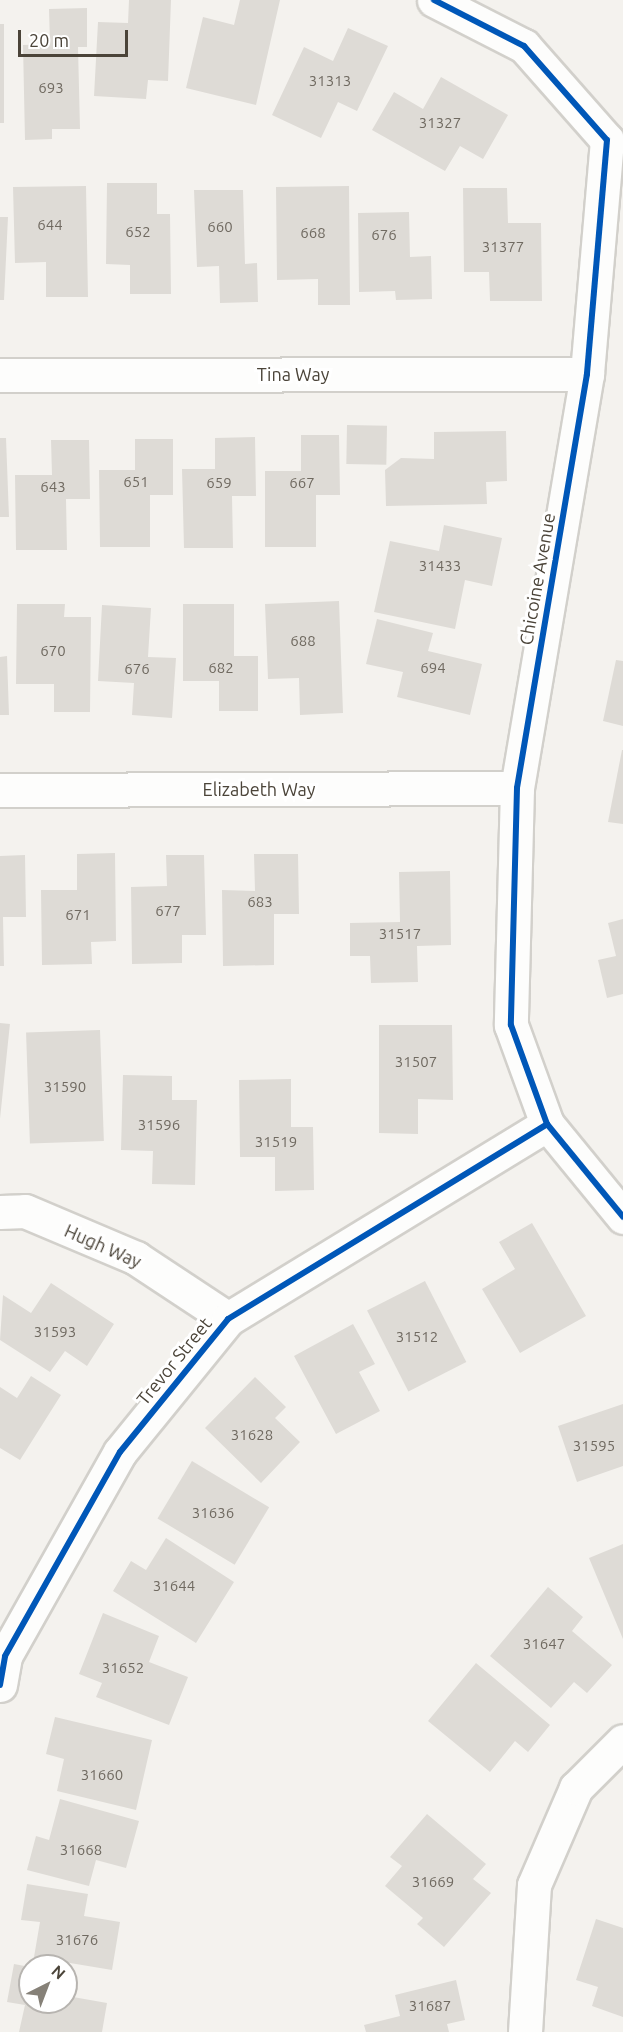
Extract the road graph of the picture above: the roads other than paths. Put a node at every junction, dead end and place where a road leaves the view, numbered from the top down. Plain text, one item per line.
1 (434, 0) edge
2 (615, 136) edge
3 (587, 374) junction
4 (0, 375) edge
5 (517, 788) junction
6 (0, 790) edge
7 (547, 1124) junction
8 (0, 1212) edge
9 (623, 1217) edge
10 (228, 1319) junction
11 (2, 1666) edge
12 (623, 1742) edge
13 (525, 2032) edge

1 - 2 street, Chicoine Avenue
2 - 3 street, Chicoine Avenue
3 - 4 street, Tina Way
3 - 5 street, Chicoine Avenue
5 - 6 street, Elizabeth Way
5 - 7 street, Chicoine Avenue
7 - 9 street, Chicoine Avenue
7 - 10 street, Trevor Street
8 - 10 street, Hugh Way
10 - 11 street, Trevor Street
12 - 13 street

